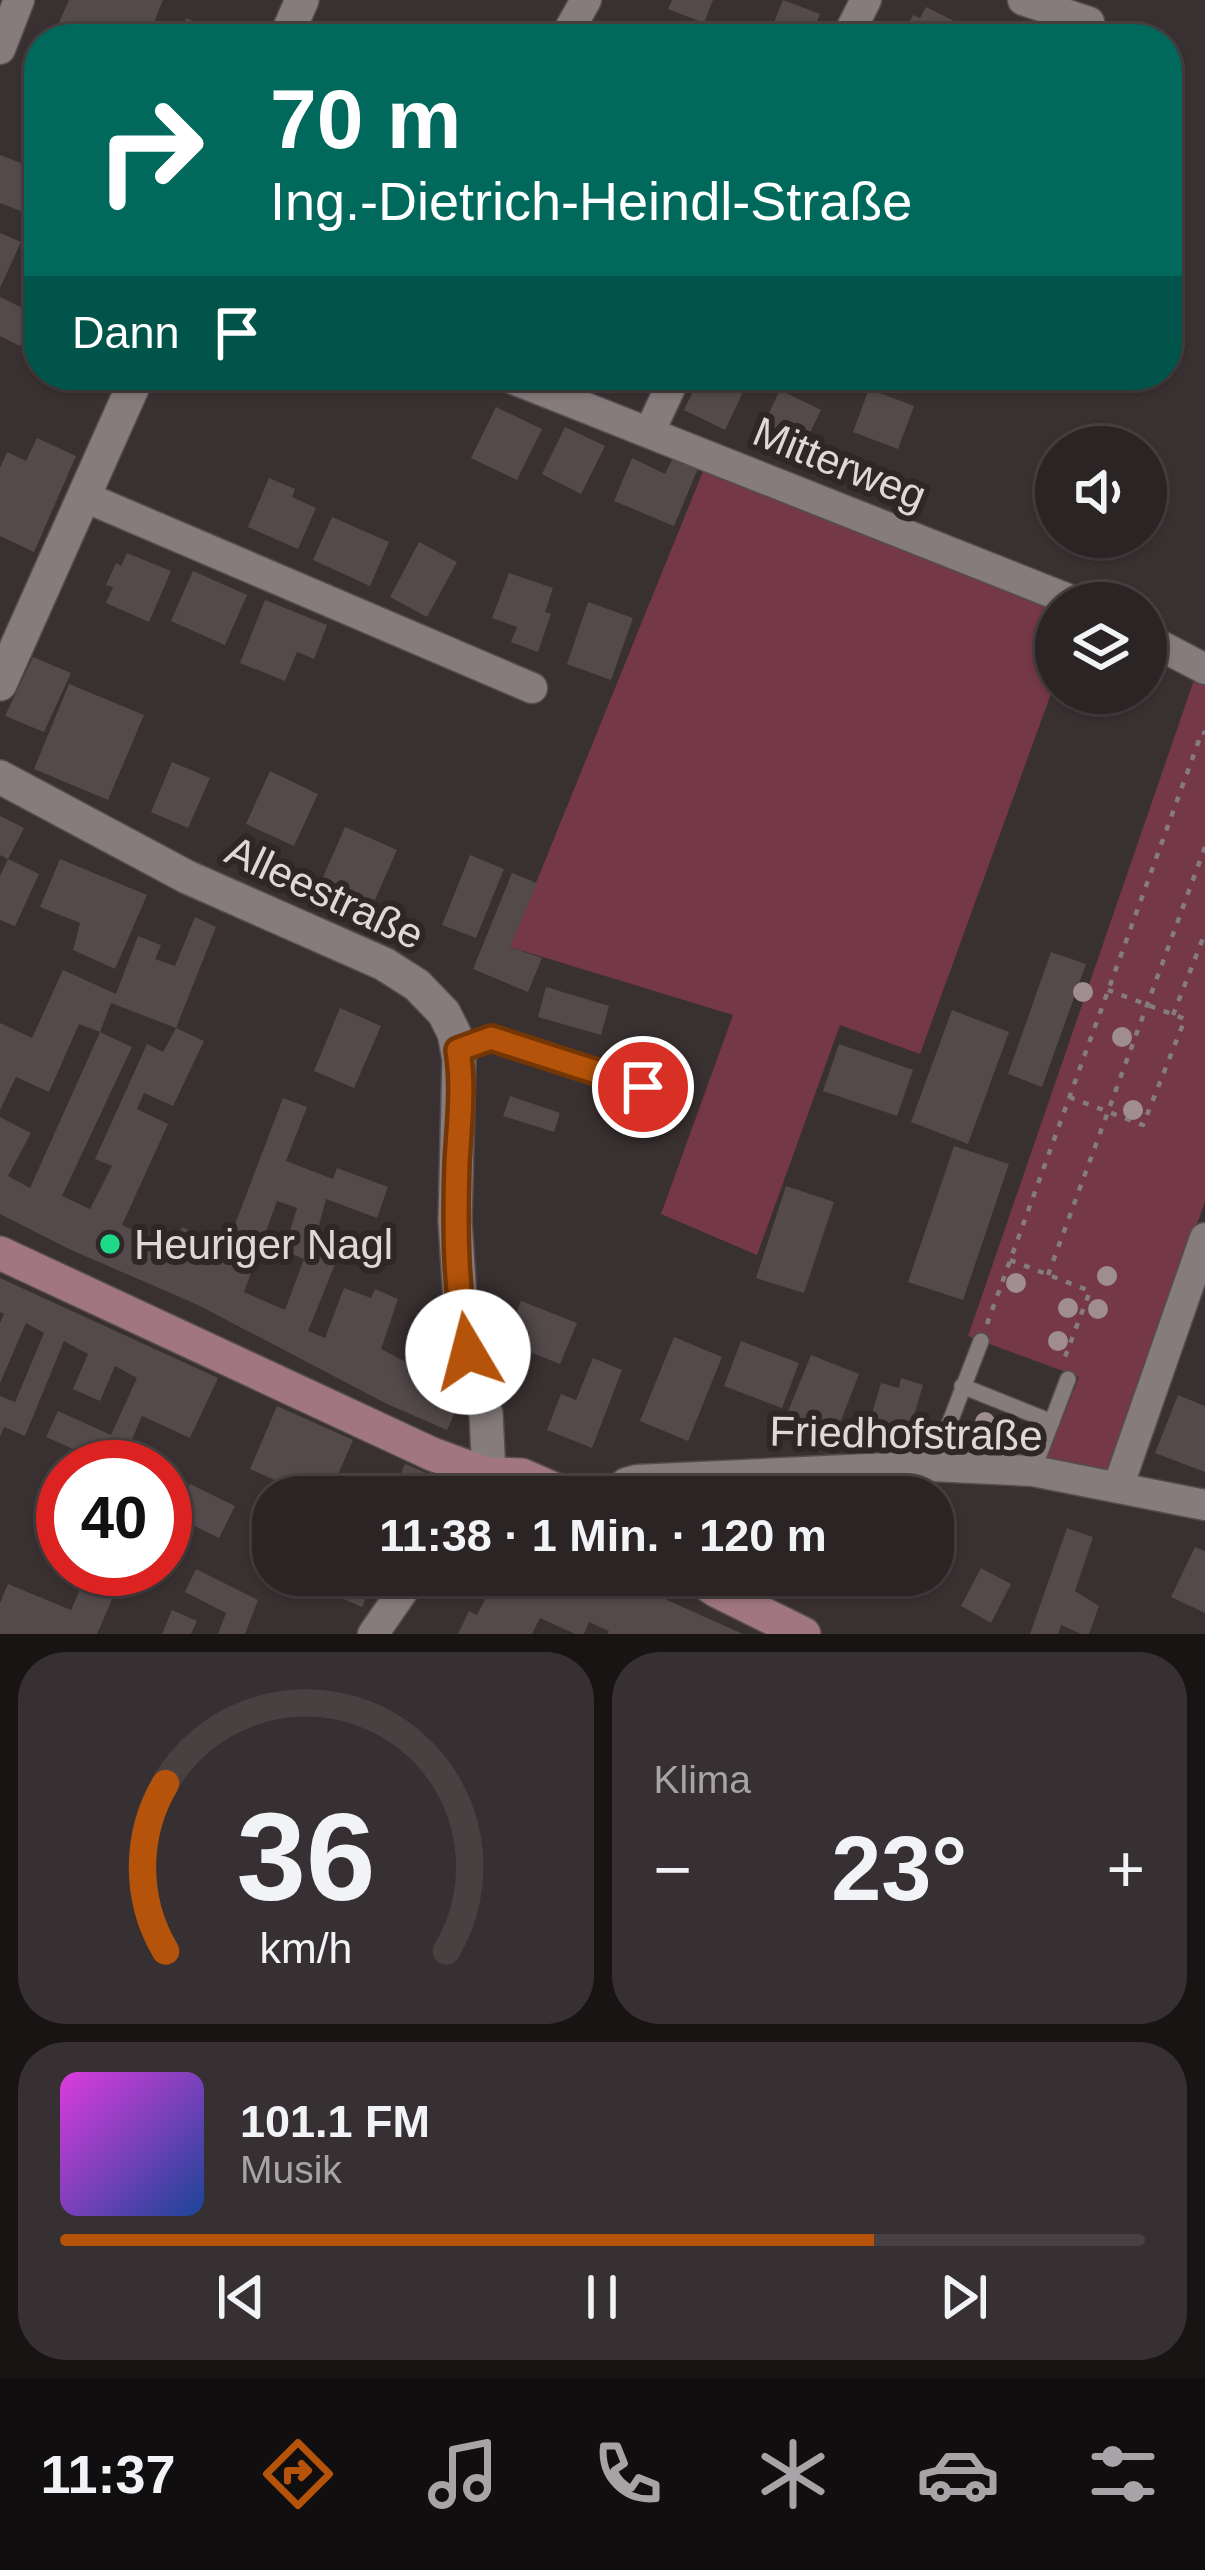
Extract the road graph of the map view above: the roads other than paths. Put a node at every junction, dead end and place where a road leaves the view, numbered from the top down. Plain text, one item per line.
1 (19, 0) edge
2 (1023, 0) edge
3 (1089, 22) dead end
4 (0, 50) edge
5 (131, 390) edge
6 (541, 390) edge
7 (669, 390) edge
8 (649, 433) junction
9 (85, 497) junction
10 (1035, 586) edge
11 (1167, 649) edge
12 (1205, 669) edge
13 (0, 684) edge
14 (532, 688) dead end
15 (0, 777) edge
16 (458, 1050) junction
17 (681, 1099) dead end
18 (1205, 1238) edge
19 (0, 1253) edge
20 (981, 1341) road end
21 (1065, 1371) road end
22 (962, 1386) junction
23 (1052, 1422) junction
24 (933, 1466) junction
25 (1033, 1471) junction
26 (465, 1476) edge
27 (481, 1476) edge
28 (722, 1476) edge
29 (1118, 1486) junction
30 (1205, 1505) edge
31 (400, 1596) edge
32 (730, 1596) edge
33 (374, 1634) edge
34 (804, 1634) edge

1 - 4 street
2 - 3 street
5 - 9 street
6 - 8 street, Mitterweg
7 - 8 street
8 - 10 street, Mitterweg
9 - 13 street
9 - 14 street
11 - 12 street
15 - 16 street, Alleestraße
16 - 17 lane
16 - 27 street, Alleestraße
18 - 29 street
19 - 26 main road
20 - 22 lane
21 - 23 lane
22 - 23 lane
22 - 24 lane
23 - 25 lane
24 - 25 street, Friedhofstraße
24 - 28 street, Friedhofstraße
25 - 29 street, Friedhofstraße
29 - 30 street, Friedhofstraße
31 - 33 street
32 - 34 main road

